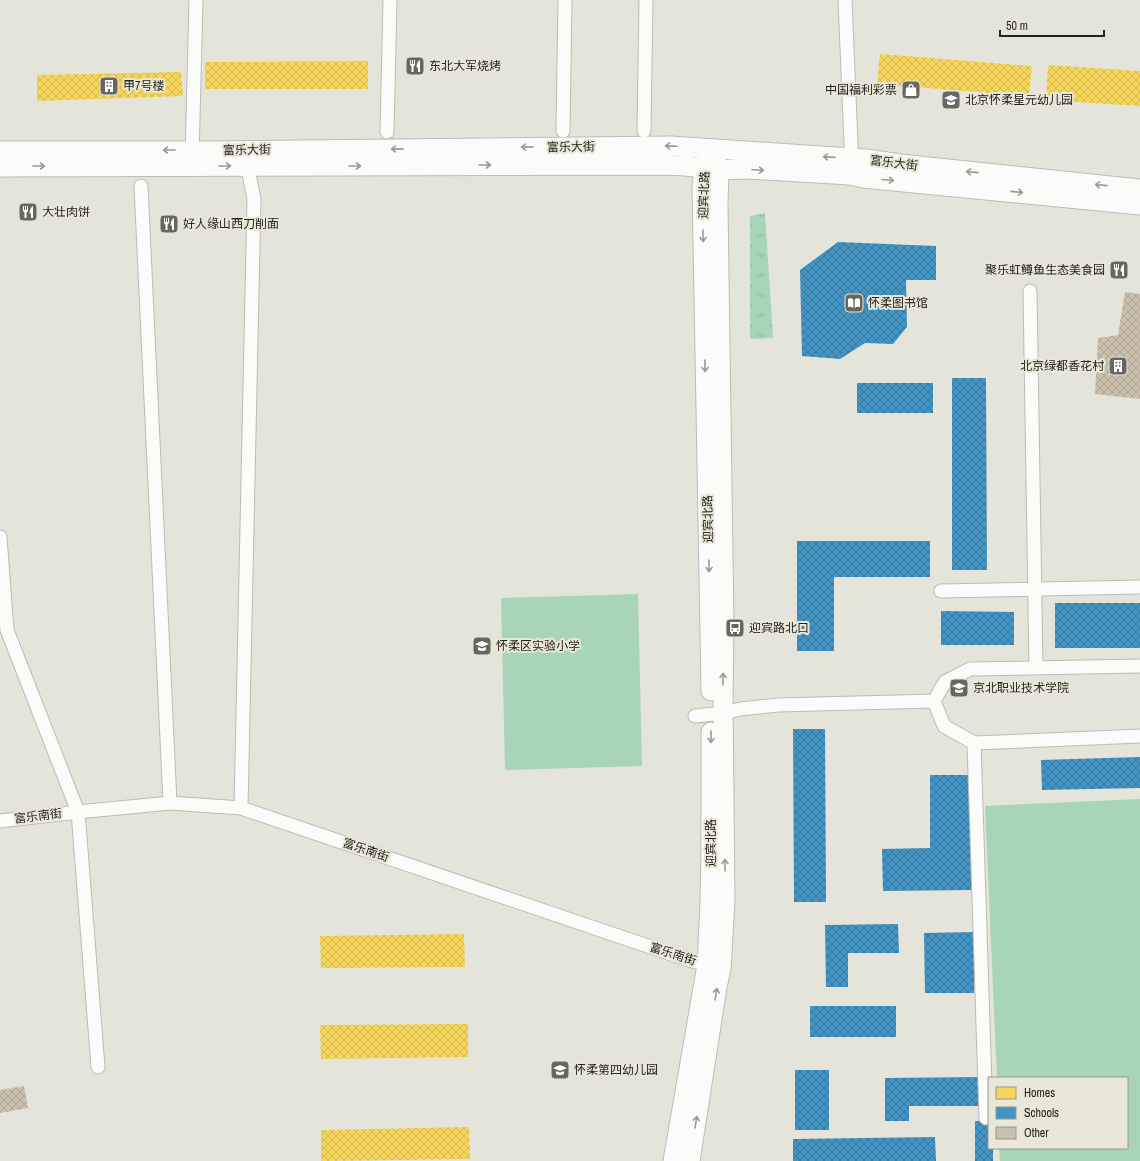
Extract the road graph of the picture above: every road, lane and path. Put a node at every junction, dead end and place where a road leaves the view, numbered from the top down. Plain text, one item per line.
1 (196, 0) edge
2 (390, 0) edge
3 (565, 0) edge
4 (646, 0) edge
5 (845, 0) edge
6 (563, 131) dead end
7 (644, 131) dead end
8 (387, 132) dead end
9 (710, 148) junction
10 (0, 151) edge
11 (192, 158) junction
12 (246, 158) junction
13 (0, 167) edge
14 (851, 167) junction
15 (712, 169) junction
16 (141, 186) dead end
17 (1140, 189) edge
18 (1140, 205) edge
19 (1030, 291) dead end
20 (0, 537) edge
21 (1140, 587) edge
22 (1035, 589) junction
23 (941, 591) dead end
24 (1140, 666) edge
25 (1036, 668) junction
26 (934, 701) junction
27 (710, 714) junction
28 (1140, 736) edge
29 (974, 743) junction
30 (170, 803) junction
31 (241, 808) junction
32 (78, 812) junction
33 (0, 821) edge
34 (714, 967) junction
35 (98, 1067) dead end
36 (986, 1118) dead end
37 (673, 1161) edge
38 (690, 1161) edge

1 - 11 street
2 - 8 street
3 - 6 street
4 - 7 street
5 - 14 street
9 -> 12 main road, 富乐大街
14 -> 9 main road, 富乐大街
9 - 15 main road, 迎宾北路
11 -> 10 main road, 富乐大街
11 - 12 main road, 富乐大街
13 -> 11 main road, 富乐大街
12 -> 15 main road, 富乐大街
12 - 31 street
15 -> 14 main road, 富乐大街
17 -> 14 main road, 富乐大街
14 -> 18 main road, 富乐大街
15 - 27 main road, 迎宾北路
16 - 30 street
19 - 22 street
20 - 32 street
21 - 22 street
22 - 23 street
22 - 25 street
24 - 25 street
25 - 26 street
26 - 27 street
26 - 29 street
27 - 34 main road, 迎宾北路
28 - 29 street
29 - 36 street
30 - 31 street, 富乐南街
30 - 32 street, 富乐南街
31 - 34 street, 富乐南街
32 - 33 street, 富乐南街
32 - 35 street
34 - 37 main road, 迎宾北路
38 -> 34 main road, 迎宾北路

